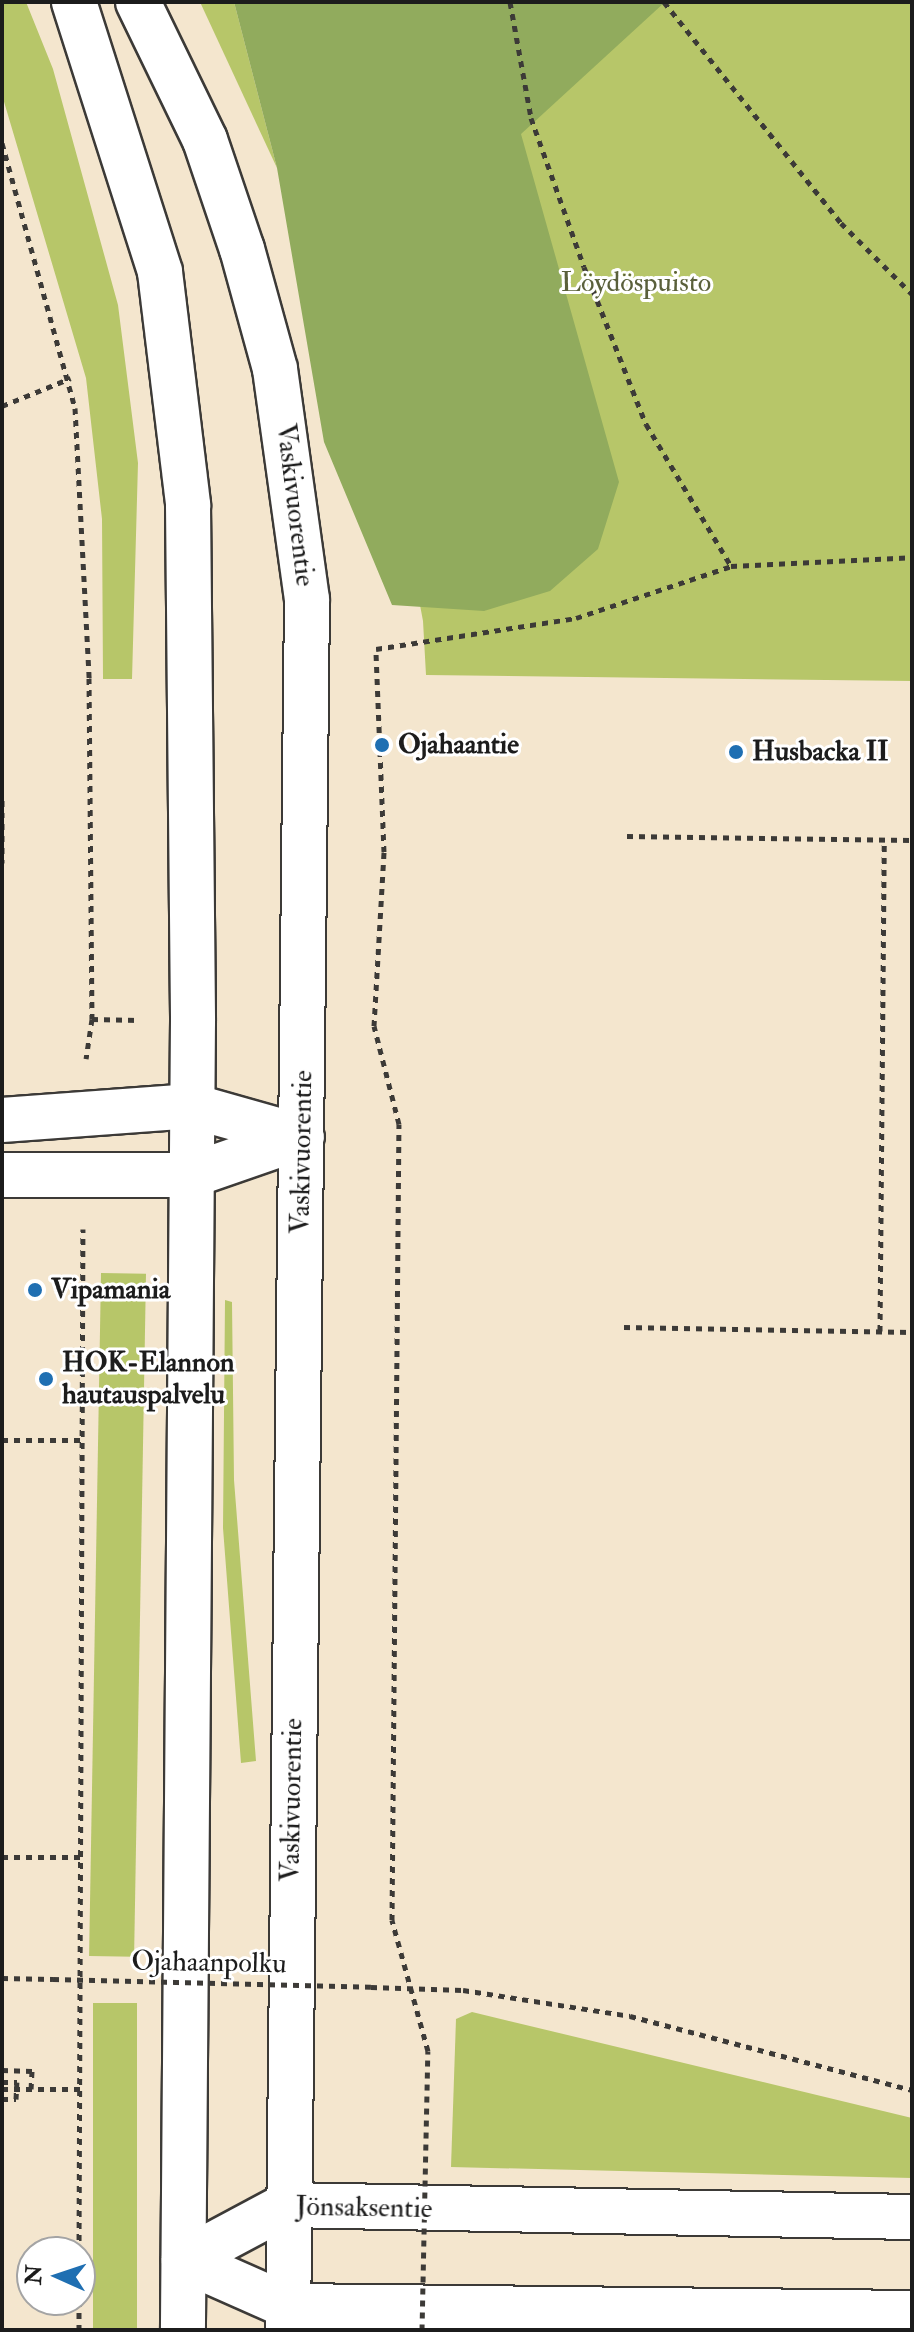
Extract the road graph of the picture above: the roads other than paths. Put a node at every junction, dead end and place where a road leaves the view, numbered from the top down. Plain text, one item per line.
1 (74, 2) edge
2 (138, 2) edge
3 (192, 1106) junction
4 (2, 1120) edge
5 (302, 1137) junction
6 (2, 1175) edge
7 (192, 1175) junction
8 (287, 2205) junction
9 (912, 2217) edge
10 (184, 2260) junction
11 (912, 2313) edge
12 (288, 2318) edge
13 (183, 2330) edge

1 - 3 main road
2 - 5 main road, Vaskivuorentie
3 - 4 main road
3 - 5 main road
3 - 7 main road
5 - 7 main road
5 - 8 main road, Vaskivuorentie
6 - 7 main road
7 - 10 main road
8 - 9 main road, Jönsaksentie
8 - 10 main road, Jönsaksentie
8 - 12 main road, Vaskivuorentie
10 - 12 main road
10 - 13 main road
11 - 12 main road

